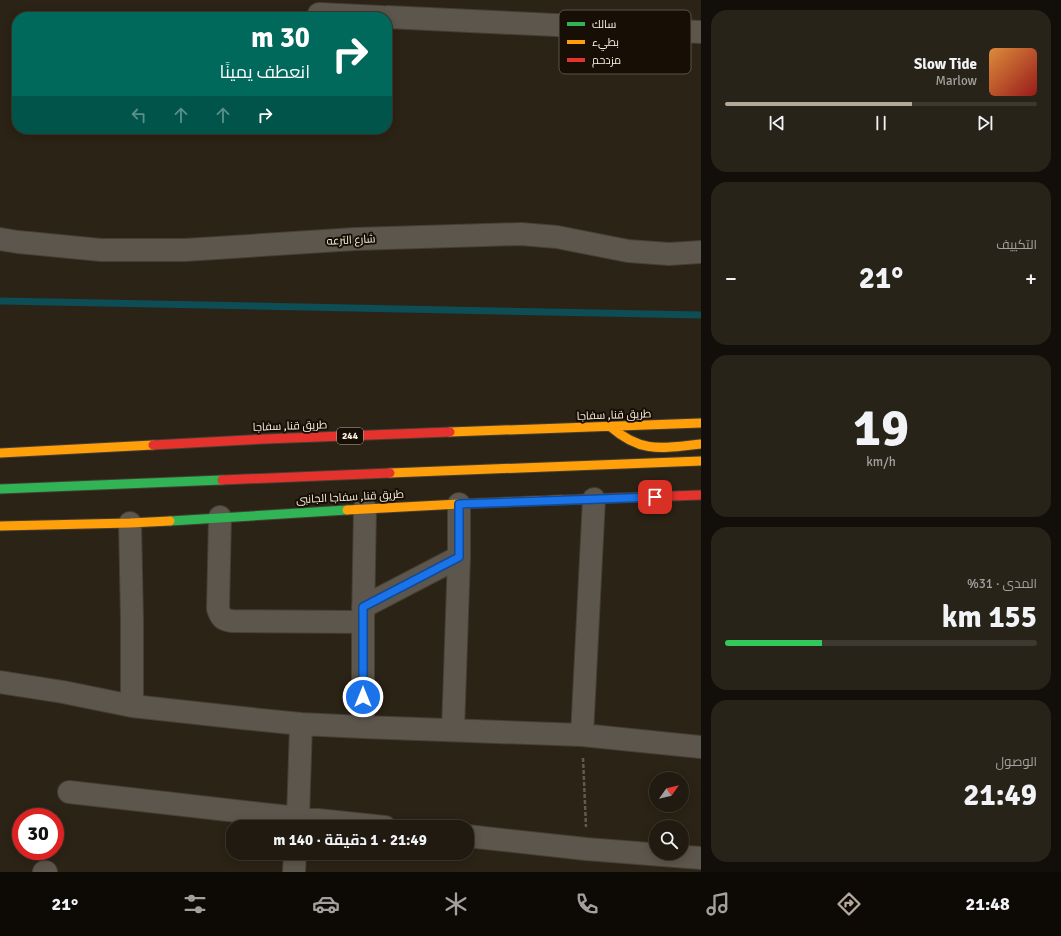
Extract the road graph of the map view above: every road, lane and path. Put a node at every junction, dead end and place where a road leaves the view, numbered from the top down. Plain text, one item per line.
1 (392, 17) edge
2 (559, 25) edge
3 (691, 32) edge
4 (701, 32) edge
5 (0, 239) edge
6 (701, 252) edge
7 (701, 423) edge
8 (611, 427) junction
9 (701, 444) edge
10 (0, 453) edge
11 (701, 461) edge
12 (0, 489) edge
13 (701, 495) edge
14 (594, 499) junction
15 (459, 504) junction
16 (365, 508) junction
17 (220, 517) junction
18 (130, 522) junction
19 (0, 526) edge
20 (459, 557) junction
21 (363, 615) junction
22 (0, 682) edge
23 (132, 706) junction
24 (301, 724) junction
25 (363, 727) junction
26 (453, 730) junction
27 (582, 735) junction
28 (701, 747) edge
29 (69, 792) dead end
30 (282, 820) edge
31 (297, 820) edge
32 (474, 837) edge
33 (586, 849) junction
34 (701, 858) edge
35 (295, 860) edge
36 (294, 872) edge

1 - 2 street
3 - 4 street
5 - 6 street, شارع الترعه
7 - 8 main road, طريق قنا, سفاجا / 244
8 - 9 main road
8 - 10 main road, طريق قنا, سفاجا / 244
11 - 12 main road
13 - 14 main road, طريق قنا, سفاجا الجانبى
14 - 15 main road, طريق قنا, سفاجا الجانبى
14 - 27 street
15 - 16 main road, طريق قنا, سفاجا الجانبى
15 - 20 street
16 - 17 main road, طريق قنا, سفاجا الجانبى
16 - 21 street
17 - 18 main road, طريق قنا, سفاجا الجانبى
17 - 21 street
18 - 19 main road, طريق قنا, سفاجا الجانبى
18 - 23 street
20 - 21 street
20 - 26 street
21 - 25 street
22 - 23 street
23 - 24 street
24 - 25 street
24 - 31 street
25 - 26 street
26 - 27 street
27 - 28 street
27 - 33 path
29 - 30 street
32 - 33 street
33 - 34 street
35 - 36 street

